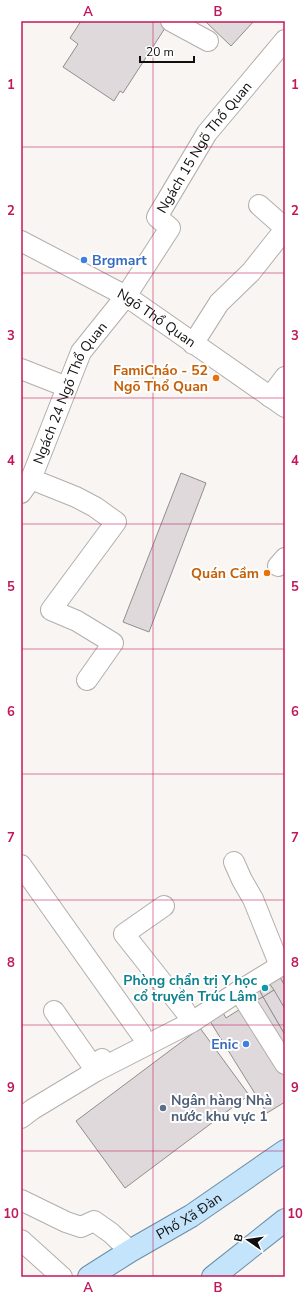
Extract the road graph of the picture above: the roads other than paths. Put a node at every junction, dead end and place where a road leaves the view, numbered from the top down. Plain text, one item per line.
1 (172, 21) edge
2 (285, 40) edge
3 (208, 41) dead end
4 (259, 205) dead end
5 (285, 229) edge
6 (21, 241) edge
7 (126, 296) junction
8 (193, 344) junction
9 (21, 369) edge
10 (285, 377) edge
11 (67, 387) junction
12 (277, 402) edge
13 (26, 486) edge
14 (87, 680) dead end
15 (234, 862) dead end
16 (21, 865) edge
17 (164, 906) dead end
18 (283, 965) edge
19 (232, 996) junction
20 (54, 1011) dead end
21 (185, 1011) junction
22 (141, 1034) junction
23 (285, 1064) edge
24 (96, 1071) junction
25 (25, 1108) edge
26 (285, 1151) edge
27 (21, 1200) edge
28 (285, 1220) edge
29 (21, 1240) edge
30 (130, 1251) junction
31 (62, 1277) edge
32 (89, 1277) edge
33 (213, 1277) edge

1 - 3 street
2 - 7 street, Ngách 15 Ngõ Thổ Quan
4 - 5 street
5 - 8 street
6 - 7 street, Ngõ Thổ Quan
7 - 8 street, Ngõ Thổ Quan
7 - 11 street, Ngách 24 Ngõ Thổ Quan
8 - 12 street, Ngõ Thổ Quan
9 - 11 street
10 - 12 street
11 - 13 street, Ngách 24 Ngõ Thổ Quan
13 - 14 street
15 - 18 street
16 - 22 street
17 - 21 street
18 - 19 street
19 - 21 street
19 - 23 street
19 - 24 street
20 - 24 street
21 - 22 street
22 - 24 street
24 - 25 street
26 - 30 main road, Phố Xã Đàn
27 - 30 street
28 - 33 main road
29 - 31 street
30 - 32 main road, Phố Xã Đàn

